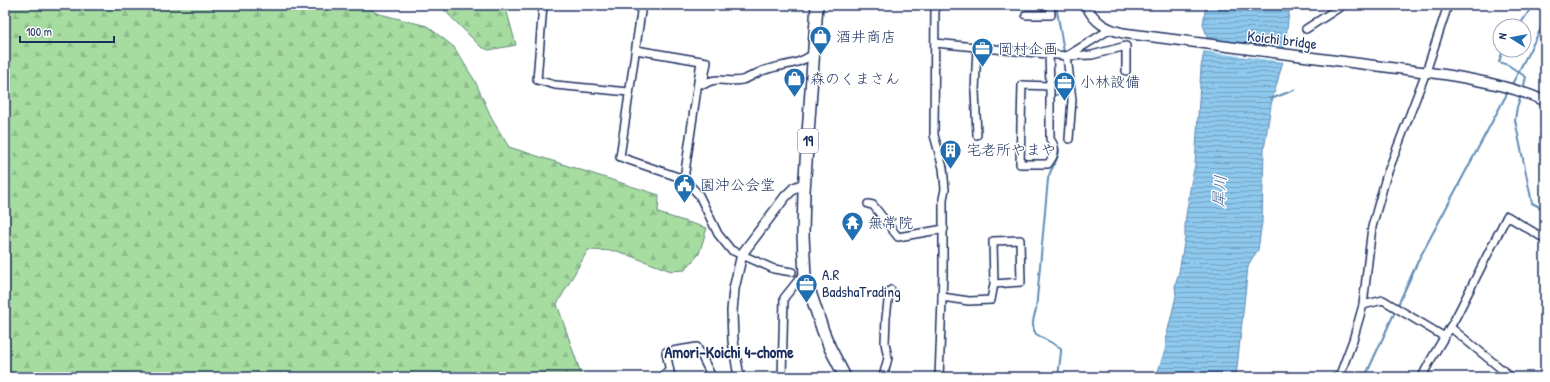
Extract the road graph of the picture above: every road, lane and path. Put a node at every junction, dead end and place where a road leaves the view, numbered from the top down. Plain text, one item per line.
1 (543, 5) edge
2 (642, 5) edge
3 (817, 5) edge
4 (935, 5) edge
5 (1050, 5) edge
6 (1086, 5) edge
7 (1342, 5) edge
8 (1448, 5) edge
9 (1026, 15) dead end
10 (1306, 29) dead end
11 (1109, 30) junction
12 (935, 43) junction
13 (976, 47) junction
14 (636, 50) junction
15 (1048, 54) junction
16 (812, 55) junction
17 (1067, 56) junction
18 (701, 61) junction
19 (1126, 72) dead end
20 (1424, 72) junction
21 (1050, 86) junction
22 (629, 92) junction
23 (1545, 101) edge
24 (977, 136) dead end
25 (1069, 139) dead end
26 (684, 179) junction
27 (804, 184) junction
28 (868, 204) dead end
29 (944, 229) junction
30 (1545, 238) edge
31 (742, 254) junction
32 (792, 272) dead end
33 (805, 277) junction
34 (994, 284) junction
35 (891, 290) dead end
36 (942, 297) junction
37 (1363, 305) junction
38 (1450, 327) junction
39 (1443, 336) junction
40 (670, 374) edge
41 (661, 377) edge
42 (712, 377) edge
43 (739, 377) edge
44 (782, 377) edge
45 (845, 377) edge
46 (883, 377) edge
47 (939, 377) edge
48 (1339, 377) edge
49 (1422, 377) edge
50 (1511, 377) edge

1 - 22 street
2 - 14 street
3 - 16 highway, 19
4 - 12 street
5 - 9 street
6 - 11 main road
7 - 10 street
8 - 20 street
11 - 17 street
11 - 20 main road, Koichi bridge
12 - 13 street
12 - 29 street
13 - 15 street
13 - 24 street
14 - 18 street
14 - 22 street
15 - 17 street
15 - 21 street
16 - 18 street
16 - 27 highway, 19
17 - 19 street
17 - 25 street
18 - 26 street
20 - 23 main road, Koichi bridge
20 - 37 street
21 - 21 street
22 - 26 street
26 - 31 street
27 - 31 main road
27 - 33 highway, 19
28 - 29 street
29 - 36 street
30 - 38 street
31 - 32 street
31 - 43 main road
33 - 44 street
33 - 45 highway, 19
34 - 34 street
34 - 36 street
35 - 46 street
36 - 47 street
37 - 39 street
37 - 48 street
38 - 39 street
38 - 50 street
39 - 49 street
40 - 41 street
40 - 42 street

